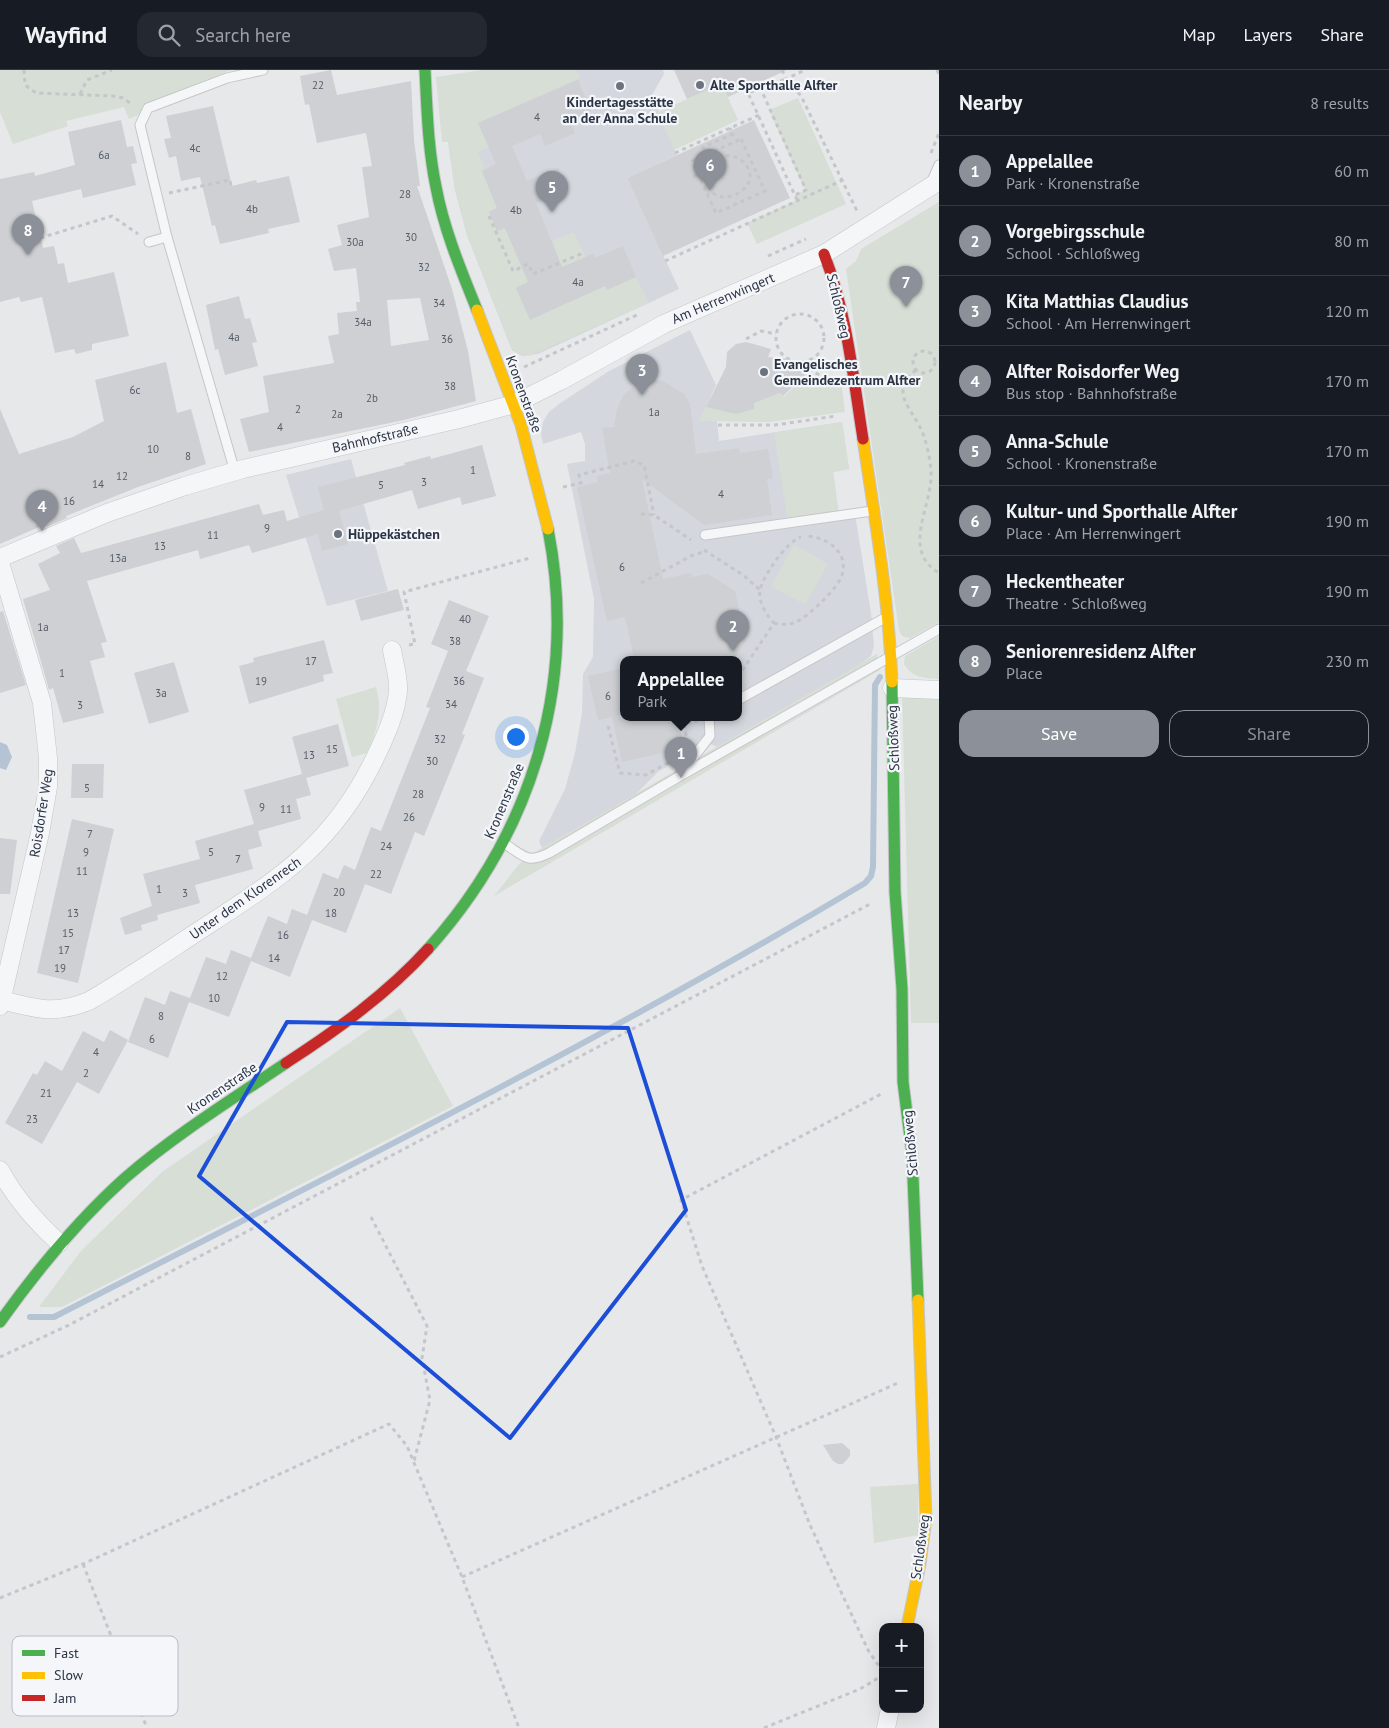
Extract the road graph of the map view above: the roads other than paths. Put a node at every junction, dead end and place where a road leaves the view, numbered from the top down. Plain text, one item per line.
1 (263, 70) edge
2 (425, 70) edge
3 (939, 165) edge
4 (934, 184) edge
5 (168, 237) junction
6 (148, 242) road end
7 (824, 254) junction
8 (514, 404) junction
9 (236, 472) junction
10 (873, 511) junction
11 (706, 535) dead end
12 (0, 558) edge
13 (0, 563) edge
14 (885, 617) junction
15 (939, 630) edge
16 (392, 650) road end
17 (891, 657) junction
18 (892, 688) junction
19 (939, 690) edge
20 (742, 698) edge
21 (709, 721) edge
22 (680, 776) junction
23 (504, 843) junction
24 (1, 1003) edge
25 (0, 1170) edge
26 (59, 1243) junction
27 (0, 1322) edge
28 (907, 1623) edge
29 (889, 1713) edge
30 (886, 1728) edge

1 - 5 lane
2 - 8 street, Kronenstraße
3 - 4 lane, Am Herrenwingert
4 - 7 street, Am Herrenwingert
5 - 6 lane
5 - 9 lane
7 - 8 street, Am Herrenwingert
7 - 10 street, Schloßweg
8 - 9 street, Bahnhofstraße
8 - 23 street, Kronenstraße
9 - 12 street, Bahnhofstraße
10 - 11 lane
10 - 14 street, Schloßweg
13 - 24 street, Roisdorfer Weg
14 - 17 street, Schloßweg
14 - 20 lane
15 - 17 lane
16 - 24 street, Unter dem Klorenrech
17 - 18 street, Schloßweg
17 - 22 lane
18 - 19 street
18 - 28 street, Schloßweg
21 - 22 lane
22 - 23 lane
23 - 26 street, Kronenstraße
25 - 26 street
26 - 27 street
29 - 30 street

